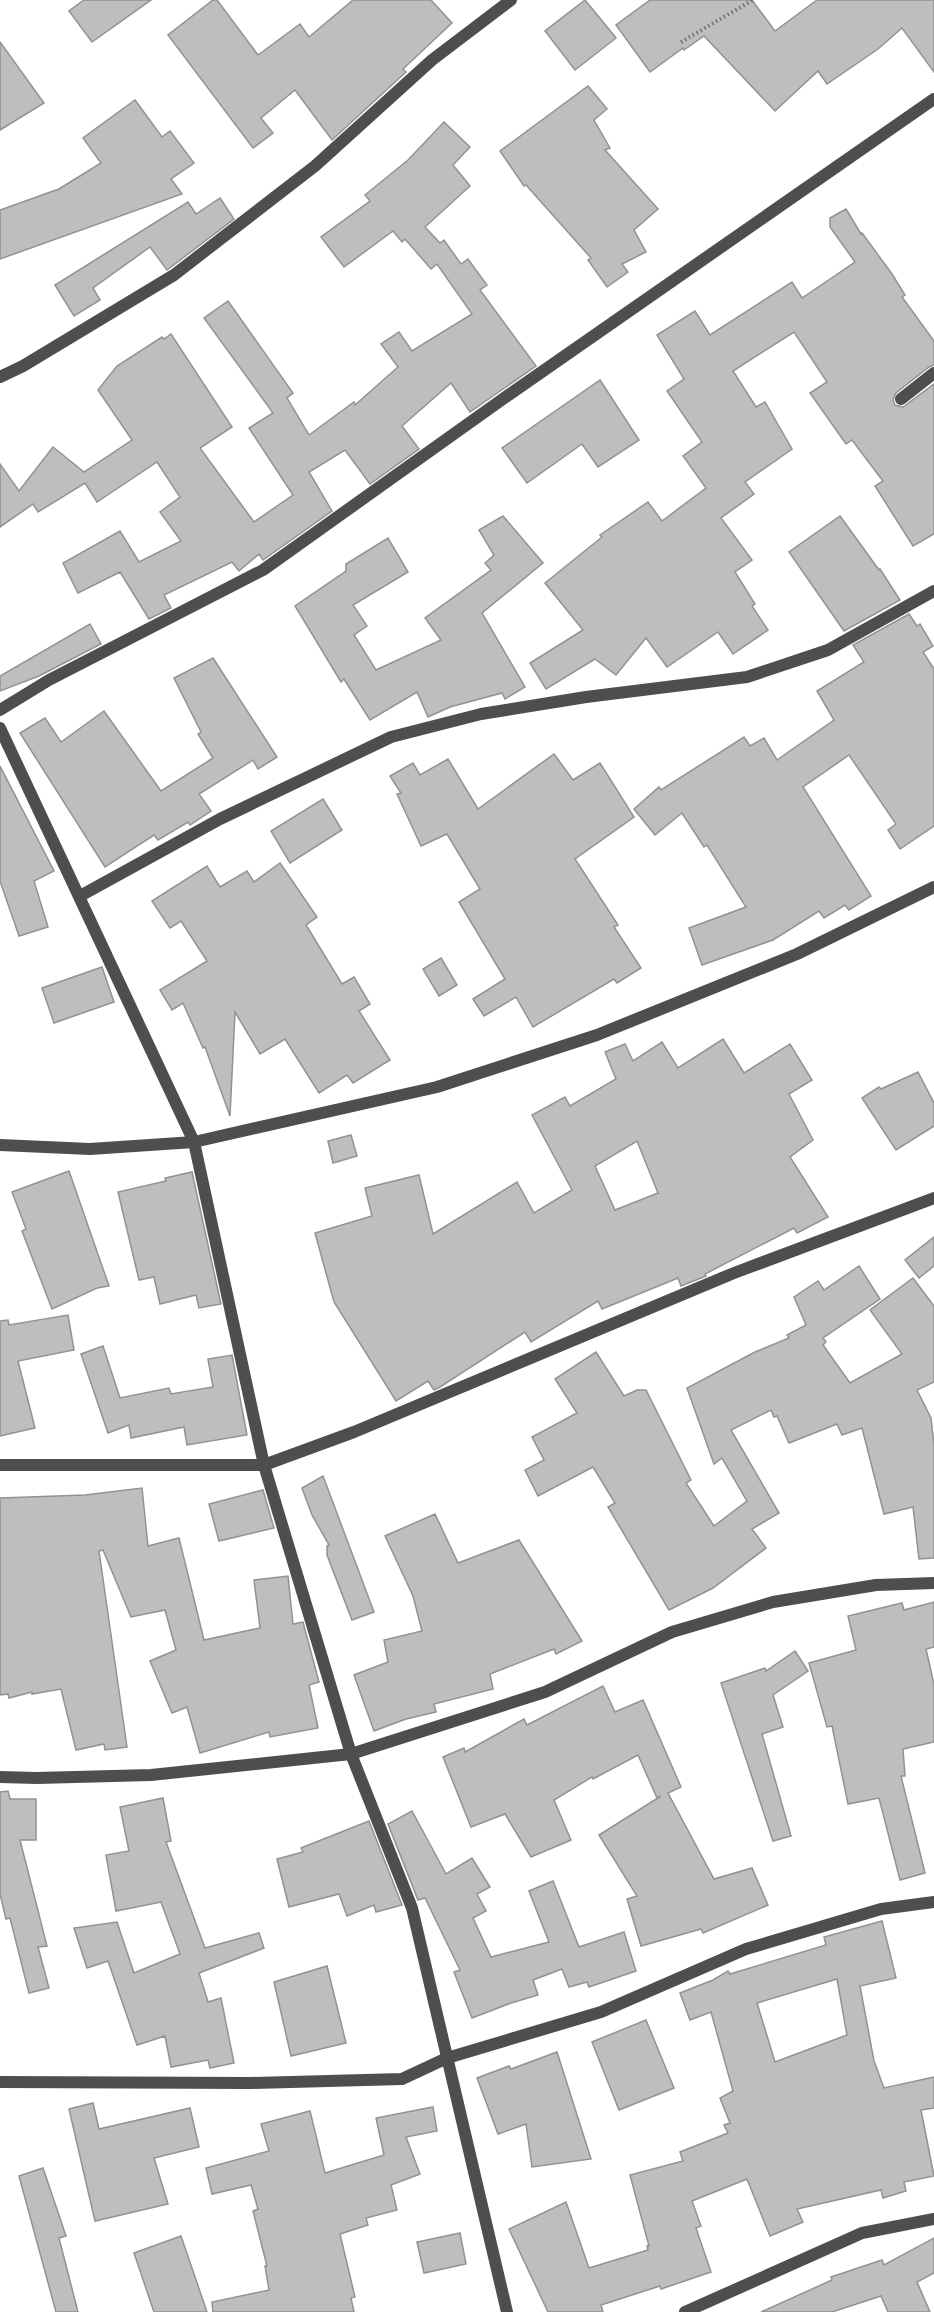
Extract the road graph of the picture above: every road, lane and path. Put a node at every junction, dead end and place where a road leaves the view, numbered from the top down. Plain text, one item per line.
1 (511, 0) edge
2 (753, 0) edge
3 (681, 42) dead end
4 (934, 99) edge
5 (934, 373) edge
6 (0, 377) edge
7 (901, 399) dead end
8 (934, 591) edge
9 (0, 710) edge
10 (0, 729) edge
11 (934, 887) edge
12 (80, 896) junction
13 (194, 1142) junction
14 (0, 1145) edge
15 (932, 1202) edge
16 (0, 1464) edge
17 (264, 1465) junction
18 (934, 1583) edge
19 (351, 1754) junction
20 (0, 1777) edge
21 (934, 1902) edge
22 (447, 2058) junction
23 (0, 2082) edge
24 (934, 2218) edge
25 (507, 2312) edge
26 (686, 2312) edge

1 - 6 street
2 - 3 path
4 - 9 street
5 - 7 street
8 - 12 street
10 - 12 street
11 - 13 street
12 - 13 street
13 - 14 street
13 - 17 street
15 - 17 street
16 - 17 street
17 - 19 street
18 - 19 street
19 - 20 street
19 - 22 street
21 - 22 street
22 - 23 street
22 - 25 street
24 - 26 street

